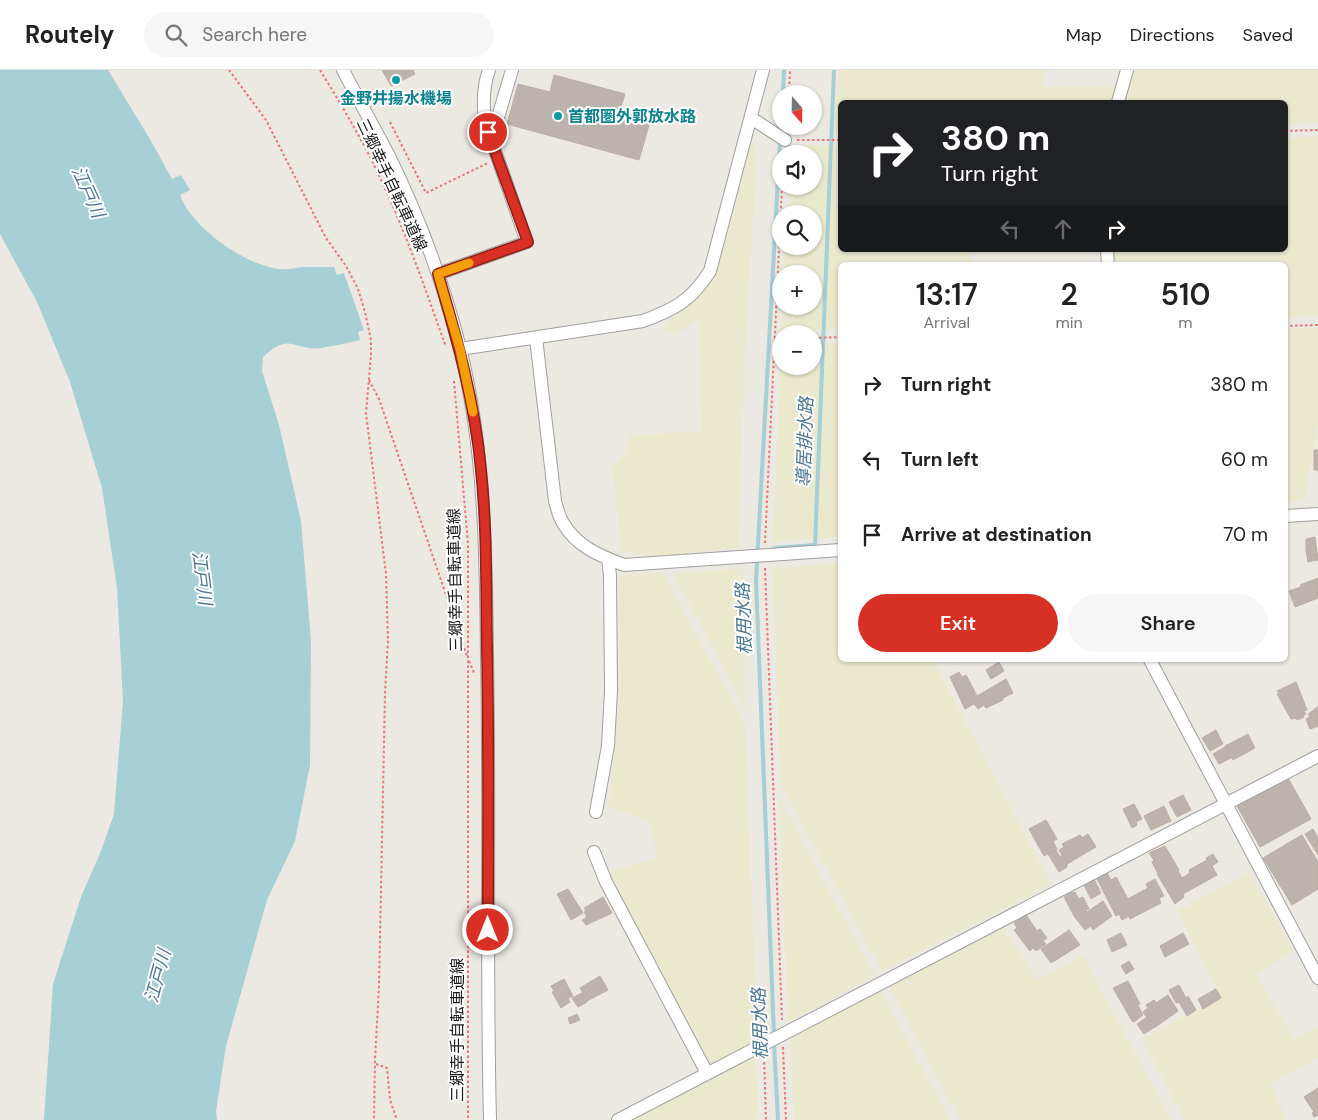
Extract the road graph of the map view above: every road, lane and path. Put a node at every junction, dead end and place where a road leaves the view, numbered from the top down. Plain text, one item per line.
1 (229, 70) edge
2 (320, 70) edge
3 (343, 70) edge
4 (489, 70) edge
5 (512, 70) edge
6 (763, 70) edge
7 (790, 70) edge
8 (1127, 70) edge
9 (789, 85) edge
10 (1119, 100) edge
11 (751, 118) junction
12 (390, 122) dead end
13 (1318, 130) edge
14 (1288, 132) edge
15 (785, 140) joint
16 (838, 140) edge
17 (490, 141) junction
18 (497, 159) junction
19 (782, 195) edge
20 (438, 274) junction
21 (775, 325) edge
22 (1318, 325) edge
23 (1288, 326) edge
24 (838, 337) edge
25 (536, 338) junction
26 (822, 338) edge
27 (454, 352) junction
28 (453, 373) dead end
29 (772, 375) edge
30 (369, 379) junction
31 (1318, 514) edge
32 (1288, 516) edge
33 (838, 550) edge
34 (765, 555) junction
35 (608, 559) junction
36 (468, 659) junction
37 (1151, 662) edge
38 (475, 677) dead end
39 (1318, 756) edge
40 (1227, 805) junction
41 (596, 812) dead end
42 (594, 852) dead end
43 (1318, 978) edge
44 (782, 1035) junction
45 (763, 1044) junction
46 (375, 1063) junction
47 (707, 1073) junction
48 (374, 1120) edge
49 (397, 1120) edge
50 (468, 1120) edge
51 (490, 1120) edge
52 (618, 1120) edge
53 (766, 1120) edge
54 (786, 1120) edge

1 - 30 path
2 - 27 path, 三郷幸手自転車道線
3 - 20 street
4 - 17 street
5 - 17 street
6 - 11 street
7 - 9 path
8 - 10 street
11 - 15 street
11 - 25 street
12 - 18 path
13 - 14 path
15 - 16 path
17 - 18 street
18 - 20 street
19 - 21 path
20 - 27 street
22 - 23 path
24 - 26 path
25 - 27 street
25 - 35 street
27 - 51 street
28 - 36 path, 三郷幸手自転車道線
29 - 34 path
30 - 36 path
30 - 46 path
31 - 32 street
33 - 34 street
34 - 35 street
34 - 44 path
35 - 41 street
36 - 38 path
36 - 50 path, 三郷幸手自転車道線
37 - 40 street
39 - 40 street
40 - 43 street
40 - 44 street
42 - 47 street
44 - 45 street
44 - 54 path
45 - 47 street
45 - 53 path
46 - 48 path
46 - 49 path
47 - 52 street

